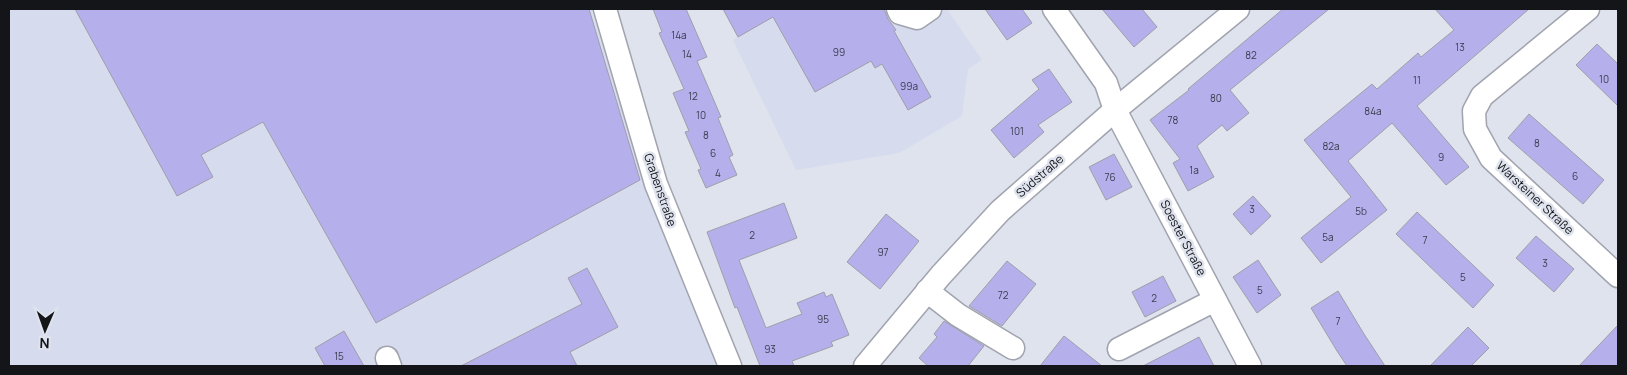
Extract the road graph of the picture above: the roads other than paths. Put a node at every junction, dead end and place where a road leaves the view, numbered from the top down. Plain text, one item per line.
1 (605, 9) edge
2 (898, 9) edge
3 (930, 9) edge
4 (1054, 9) edge
5 (1238, 9) edge
6 (1588, 9) edge
7 (1116, 110) junction
8 (1618, 276) edge
9 (927, 291) junction
10 (1215, 300) junction
11 (1013, 348) dead end
12 (1119, 349) dead end
13 (730, 366) edge
14 (865, 366) edge
15 (1250, 366) edge

1 - 13 street, Grabenstraße
2 - 3 street
4 - 7 street, Soester Straße
5 - 7 street, Südstraße
6 - 8 street, Warsteiner Straße
7 - 9 street, Südstraße
7 - 10 street, Soester Straße
9 - 11 street
9 - 14 street, Südstraße
10 - 12 street
10 - 15 street, Soester Straße

